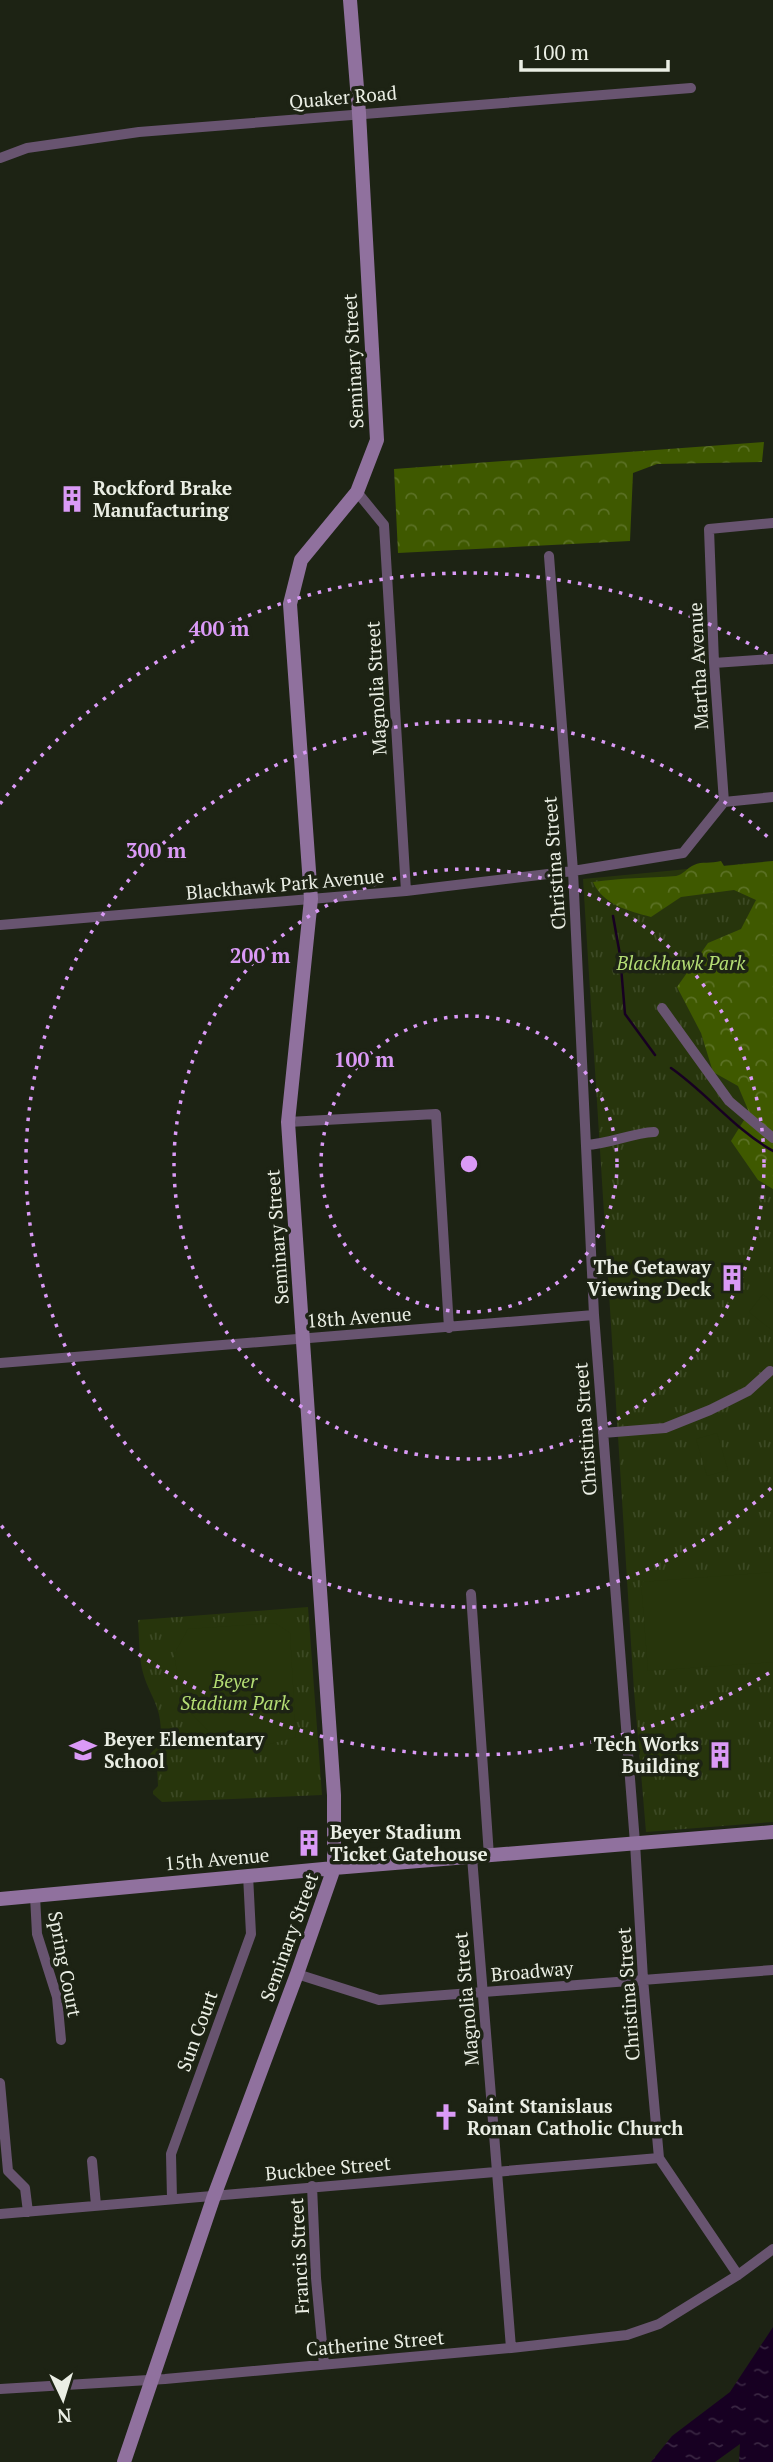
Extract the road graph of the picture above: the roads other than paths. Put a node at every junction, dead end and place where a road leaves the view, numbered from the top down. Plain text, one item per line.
1 (350, 0) edge
2 (691, 88) dead end
3 (359, 113) junction
4 (0, 158) edge
5 (357, 492) junction
6 (773, 523) edge
7 (549, 556) dead end
8 (773, 659) edge
9 (714, 663) junction
10 (773, 797) edge
11 (724, 802) junction
12 (573, 871) junction
13 (406, 891) junction
14 (311, 899) junction
15 (0, 925) edge
16 (662, 1008) dead end
17 (288, 1122) junction
18 (654, 1132) dead end
19 (773, 1138) edge
20 (586, 1145) junction
21 (594, 1315) junction
22 (449, 1328) junction
23 (303, 1339) junction
24 (0, 1363) edge
25 (770, 1371) dead end
26 (603, 1433) junction
27 (471, 1594) dead end
28 (773, 1832) edge
29 (635, 1843) junction
30 (489, 1856) junction
31 (472, 1857) junction
32 (334, 1868) junction
33 (248, 1875) junction
34 (35, 1896) junction
35 (0, 1899) edge
36 (773, 1970) edge
37 (298, 1974) junction
38 (643, 1979) junction
39 (483, 1992) junction
40 (61, 2040) dead end
41 (0, 2082) edge
42 (659, 2158) junction
43 (92, 2161) dead end
44 (497, 2172) junction
45 (312, 2186) junction
46 (215, 2196) junction
47 (172, 2199) junction
48 (96, 2205) junction
49 (28, 2212) junction
50 (0, 2214) edge
51 (773, 2249) edge
52 (738, 2275) junction
53 (511, 2348) junction
54 (324, 2365) junction
55 (152, 2380) junction
56 (0, 2389) edge
57 (124, 2462) edge

1 - 3 street, Seminary Street
2 - 3 street, Quaker Road
3 - 4 street, Quaker Road
3 - 5 street, Seminary Street
5 - 13 street, Magnolia Street
5 - 14 street, Seminary Street
6 - 9 street, Martha Avenue
7 - 12 street, Christina Street
8 - 9 street
9 - 11 street, Martha Avenue
10 - 11 street
11 - 12 street, Blackhawk Park Avenue
12 - 13 street, Blackhawk Park Avenue
12 - 20 street, Christina Street
13 - 14 street, Blackhawk Park Avenue
14 - 15 street, Blackhawk Park Avenue
14 - 17 street, Seminary Street
16 - 19 street
17 - 22 street
17 - 23 street, Seminary Street
18 - 20 street
20 - 21 street, Christina Street
21 - 22 street, 18th Avenue
21 - 26 street, Christina Street
22 - 23 street, 18th Avenue
23 - 24 street, 18th Avenue
23 - 32 street, Seminary Street
25 - 26 street
26 - 29 street, Christina Street
27 - 30 street
28 - 29 street, 15th Avenue
29 - 30 street, 15th Avenue
29 - 38 street, Christina Street
30 - 31 street, 15th Avenue
31 - 32 street, 15th Avenue
31 - 39 street, Magnolia Street
32 - 33 street, 15th Avenue
32 - 37 street, Seminary Street
33 - 34 street, 15th Avenue
33 - 47 street, Sun Court
34 - 35 street, 15th Avenue
34 - 40 street, Spring Court
36 - 38 street, Broadway
37 - 39 street, Broadway
37 - 46 street, Seminary Street
38 - 39 street, Broadway
38 - 42 street, Christina Street
39 - 44 street, Magnolia Street
41 - 49 street
42 - 44 street, Buckbee Street
42 - 52 street, Christina Street
43 - 48 street
44 - 45 street, Buckbee Street
44 - 53 street, Magnolia Street
45 - 46 street, Buckbee Street
45 - 54 street, Francis Street
46 - 47 street, Buckbee Street
46 - 55 street, Seminary Street
47 - 48 street, Buckbee Street
48 - 49 street, Buckbee Street
49 - 50 street, Buckbee Street
51 - 52 street, Catherine Street
52 - 53 street, Catherine Street
53 - 54 street, Catherine Street
54 - 55 street, Catherine Street
55 - 56 street, Catherine Street
55 - 57 street, Seminary Street

